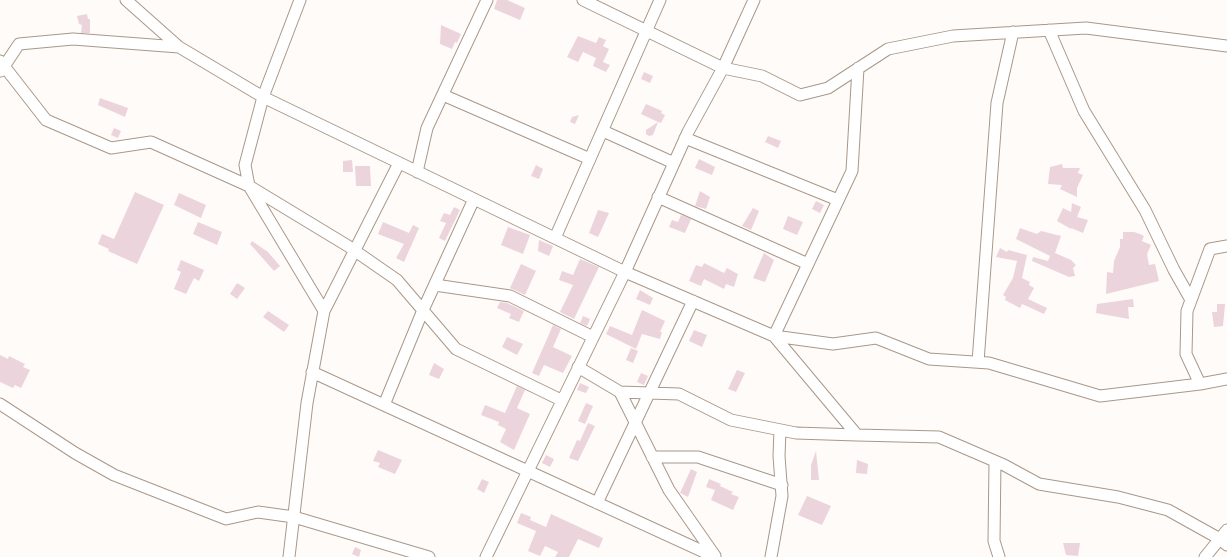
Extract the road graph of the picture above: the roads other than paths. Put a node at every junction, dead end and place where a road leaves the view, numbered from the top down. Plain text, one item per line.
1 (126, 0) edge
2 (300, 0) edge
3 (487, 0) edge
4 (583, 0) edge
5 (660, 0) edge
6 (754, 0) edge
7 (1049, 30) junction
8 (647, 31) junction
9 (1013, 32) junction
10 (1227, 46) edge
11 (179, 47) junction
12 (1, 67) edge
13 (723, 68) junction
14 (858, 68) junction
15 (443, 95) junction
16 (263, 97) junction
17 (603, 131) junction
18 (685, 138) junction
19 (590, 159) junction
20 (399, 163) junction
21 (674, 163) junction
22 (418, 172) junction
23 (249, 186) junction
24 (658, 197) junction
25 (474, 199) junction
26 (838, 200) junction
27 (555, 238) junction
28 (1227, 246) edge
29 (355, 250) junction
30 (808, 264) junction
31 (625, 272) junction
32 (435, 285) junction
33 (1191, 300) junction
34 (692, 301) junction
35 (423, 310) junction
36 (324, 311) junction
37 (774, 336) junction
38 (593, 337) junction
39 (978, 362) junction
40 (578, 367) junction
41 (312, 372) junction
42 (1227, 379) edge
43 (1200, 384) junction
44 (620, 392) junction
45 (650, 393) junction
46 (561, 400) junction
47 (0, 404) edge
48 (384, 405) junction
49 (635, 423) junction
50 (780, 430) junction
51 (857, 435) junction
52 (652, 457) junction
53 (995, 461) junction
54 (527, 471) junction
55 (782, 485) junction
56 (597, 503) junction
57 (294, 517) junction
58 (1227, 530) edge
59 (1223, 542) edge
60 (289, 557) edge
61 (429, 557) edge
62 (486, 557) edge
63 (715, 557) edge
64 (771, 557) edge
65 (999, 557) edge
66 (1205, 557) edge

1 - 11 street
2 - 16 street
3 - 15 street
4 - 8 street
5 - 8 street
6 - 13 street
7 - 9 street
7 - 10 street
7 - 33 street
8 - 13 street
8 - 17 street
9 - 14 street
9 - 39 street
11 - 12 street
11 - 16 street
12 - 23 street
13 - 14 street
13 - 18 street
14 - 26 street
15 - 19 street
15 - 22 street
16 - 20 street
16 - 23 street
17 - 19 street
17 - 21 street
18 - 21 street
18 - 26 street
19 - 27 street
20 - 22 street
20 - 29 street
21 - 24 street
22 - 25 street
23 - 29 street
23 - 36 street
24 - 30 street
24 - 31 street
25 - 27 street
25 - 32 street
26 - 30 street
27 - 31 street
28 - 33 street
29 - 35 street
29 - 36 street
30 - 37 street
31 - 34 street
31 - 38 street
32 - 35 street
32 - 38 street
33 - 43 street
34 - 37 street
34 - 45 street
35 - 46 street
35 - 48 street
36 - 41 street
37 - 39 street
37 - 51 street
38 - 40 street
39 - 43 street
40 - 44 street
40 - 46 street
41 - 48 street
41 - 57 street
42 - 43 street
44 - 45 street
44 - 49 street
45 - 49 street
45 - 50 street
46 - 54 street
47 - 57 street
48 - 54 street
49 - 52 street
49 - 56 street
50 - 51 street
50 - 55 street
51 - 53 street
52 - 55 street
52 - 63 street
53 - 59 street
53 - 65 street
54 - 56 street
54 - 62 street
55 - 64 street
56 - 63 street
57 - 60 street
57 - 61 street
58 - 59 street
59 - 66 street

